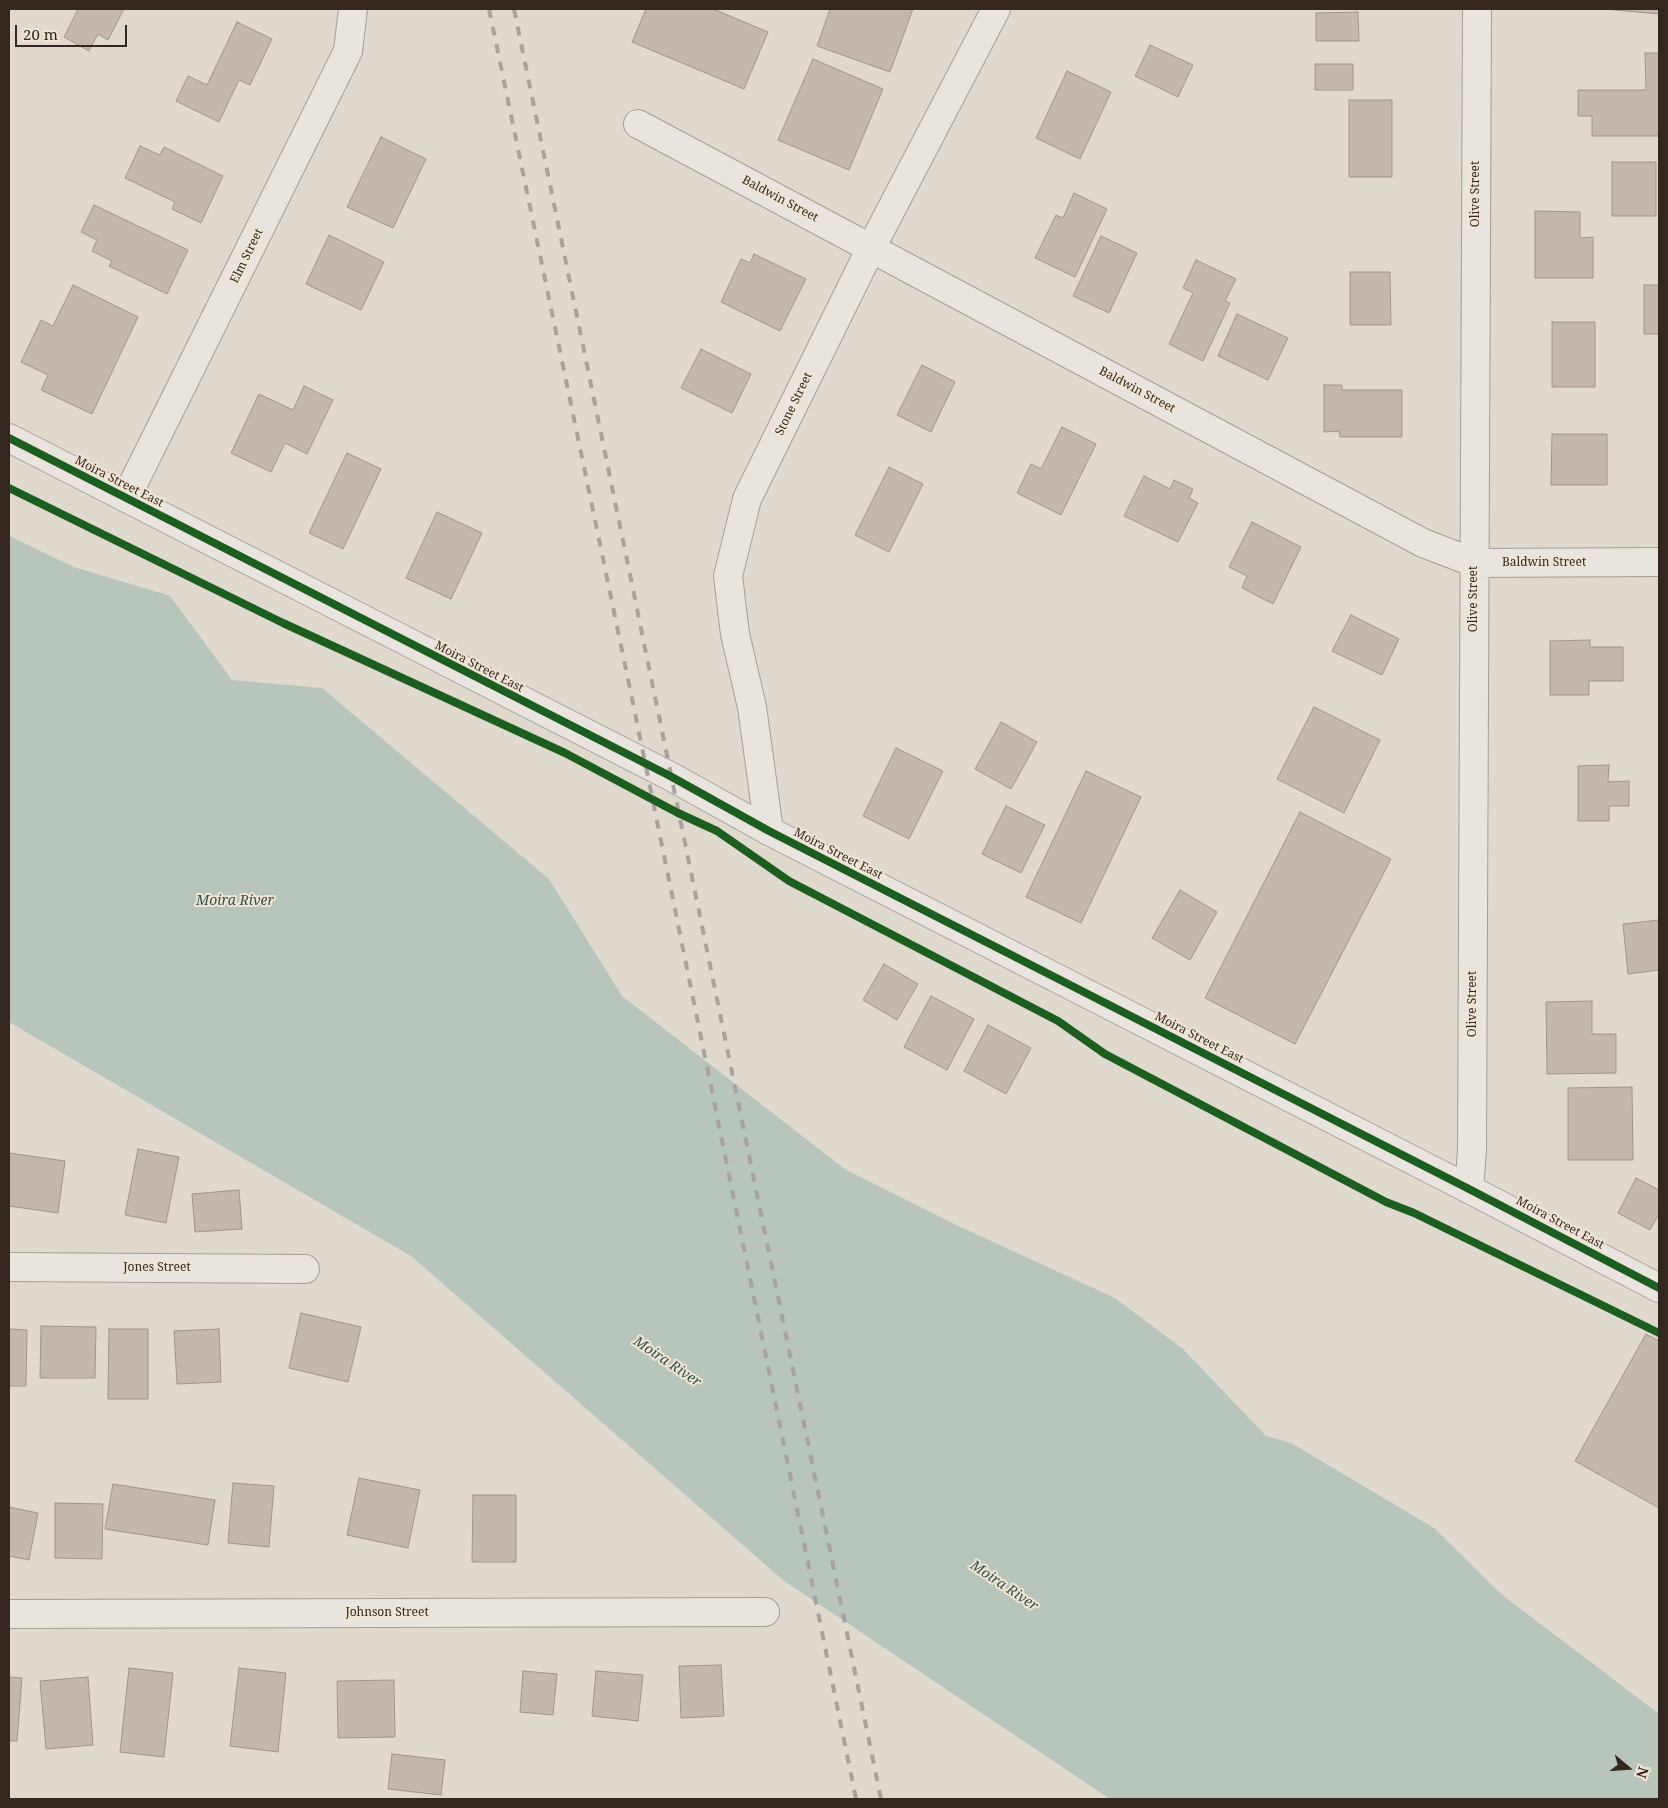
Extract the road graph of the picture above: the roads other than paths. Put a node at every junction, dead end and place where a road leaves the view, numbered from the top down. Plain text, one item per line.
1 (353, 9) edge
2 (996, 9) edge
3 (1477, 9) edge
4 (638, 124) dead end
5 (870, 248) junction
6 (9, 438) edge
7 (126, 498) junction
8 (1659, 562) edge
9 (1475, 563) junction
10 (769, 831) junction
11 (1469, 1188) junction
12 (9, 1267) edge
13 (305, 1269) dead end
14 (1659, 1288) edge
15 (765, 1612) dead end
16 (9, 1614) edge

1 - 7 street, Elm Street
2 - 5 street, Stone Street
3 - 9 street, Olive Street
4 - 5 street, Baldwin Street
5 - 9 street, Baldwin Street
5 - 10 street, Stone Street
6 - 7 street, Moira Street East
7 - 10 street, Moira Street East
8 - 9 street, Baldwin Street
9 - 11 street, Olive Street
10 - 11 street, Moira Street East
11 - 14 street, Moira Street East
12 - 13 street, Jones Street
15 - 16 street, Johnson Street

